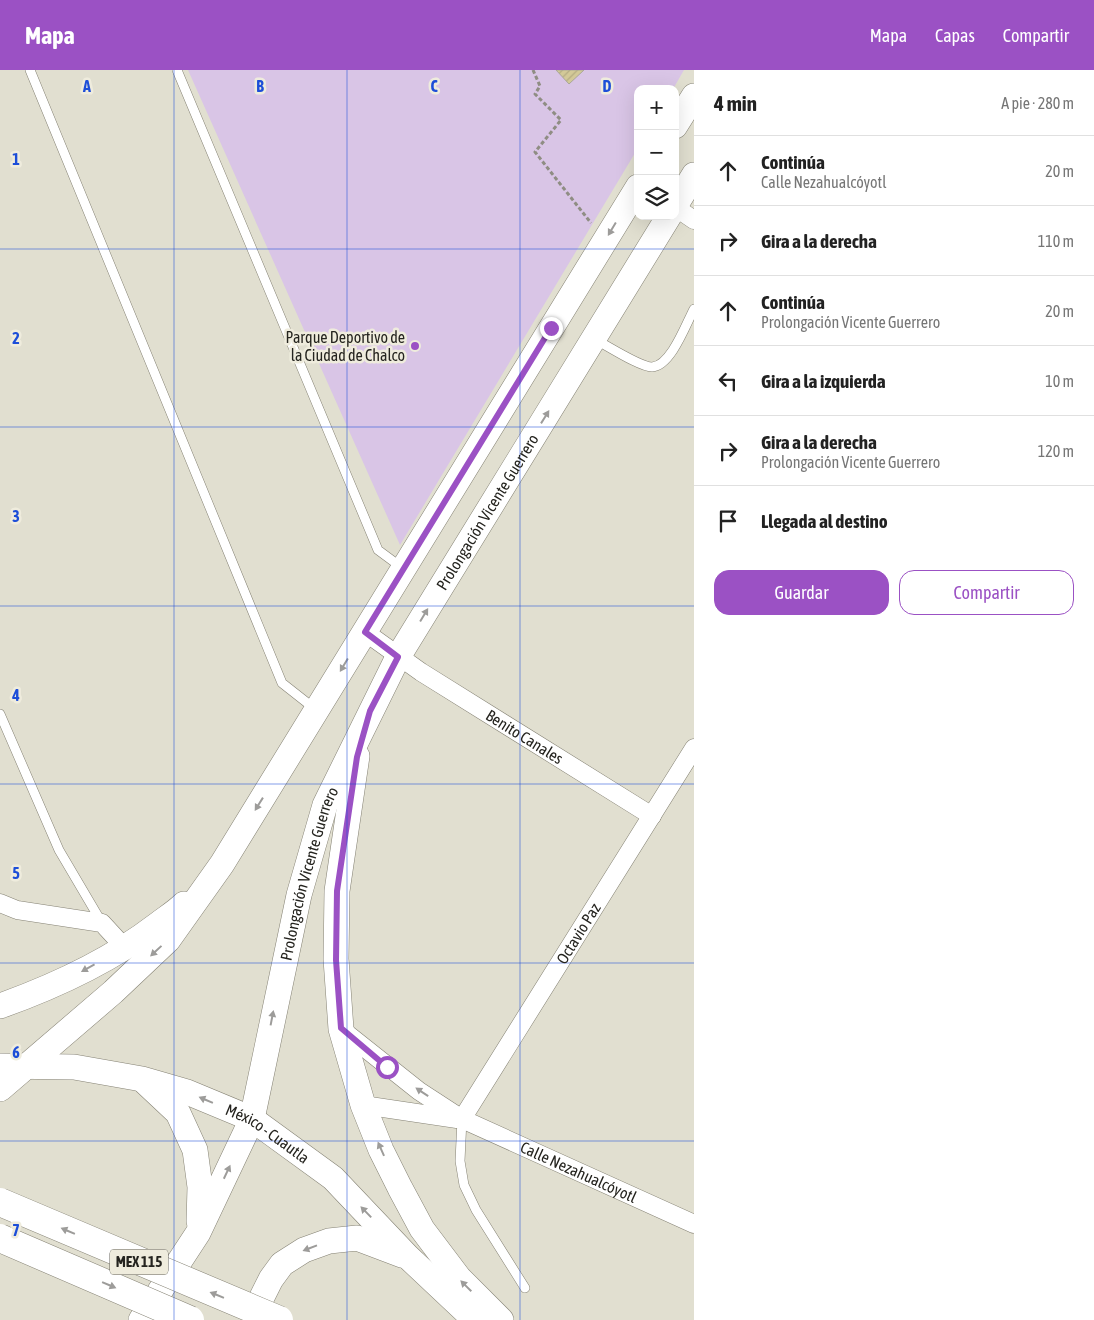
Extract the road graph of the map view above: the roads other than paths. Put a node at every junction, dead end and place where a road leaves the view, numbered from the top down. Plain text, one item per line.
1 (30, 70) edge
2 (177, 70) edge
3 (694, 96) edge
4 (679, 120) edge
5 (694, 175) edge
6 (634, 194) edge
7 (679, 200) edge
8 (679, 210) edge
9 (667, 220) edge
10 (694, 220) edge
11 (694, 309) edge
12 (594, 338) junction
13 (403, 568) junction
14 (365, 632) junction
15 (398, 657) junction
16 (317, 710) junction
17 (370, 711) junction
18 (0, 714) edge
19 (694, 748) edge
20 (652, 816) junction
21 (222, 864) junction
22 (0, 903) edge
23 (102, 923) junction
24 (125, 948) junction
25 (0, 1006) edge
26 (341, 1028) junction
27 (0, 1066) edge
28 (27, 1067) junction
29 (142, 1079) junction
30 (0, 1089) edge
31 (363, 1105) junction
32 (252, 1119) junction
33 (462, 1119) junction
34 (0, 1202) edge
35 (694, 1224) edge
36 (198, 1233) junction
37 (0, 1238) edge
38 (407, 1256) junction
39 (525, 1288) dead end
40 (140, 1320) edge
41 (190, 1320) edge
42 (257, 1320) edge
43 (279, 1320) edge
44 (475, 1320) edge
45 (501, 1320) edge

1 - 16 lane
2 - 13 lane
3 - 4 main road
5 - 7 main road
6 -> 13 main road
8 - 10 street
9 - 12 main road, Prolongación Vicente Guerrero
11 - 12 lane
15 -> 12 main road, Prolongación Vicente Guerrero
13 - 14 main road
14 - 15 street, Benito Canales
14 -> 16 main road
15 - 17 main road, Prolongación Vicente Guerrero
15 - 20 street, Benito Canales
16 -> 21 main road
17 - 26 main road
32 -> 17 main road, Prolongación Vicente Guerrero
18 - 23 lane
19 - 20 street, Octavio Paz
20 - 33 street, Octavio Paz
21 - 24 main road
21 -> 28 main road
22 - 23 street
23 - 24 street
24 -> 25 main road
26 - 31 main road
33 -> 26 street, Calle Nezahualcóyotl
27 - 28 main road, México - Cuautla
28 - 29 main road, México - Cuautla
28 - 30 main road
32 -> 29 main road, México - Cuautla
29 - 36 main road
31 - 33 street, Calle Nezahualcóyotl
45 -> 31 main road
36 -> 32 main road, Prolongación Vicente Guerrero
38 -> 32 main road, México - Cuautla
33 - 35 street, Calle Nezahualcóyotl
33 - 39 lane
43 -> 34 main road, MEX 115, bridge
36 - 40 main road, Prolongación Vicente Guerrero
37 -> 41 main road, MEX 115, bridge
38 -> 42 main road
38 - 44 main road, México - Cuautla

